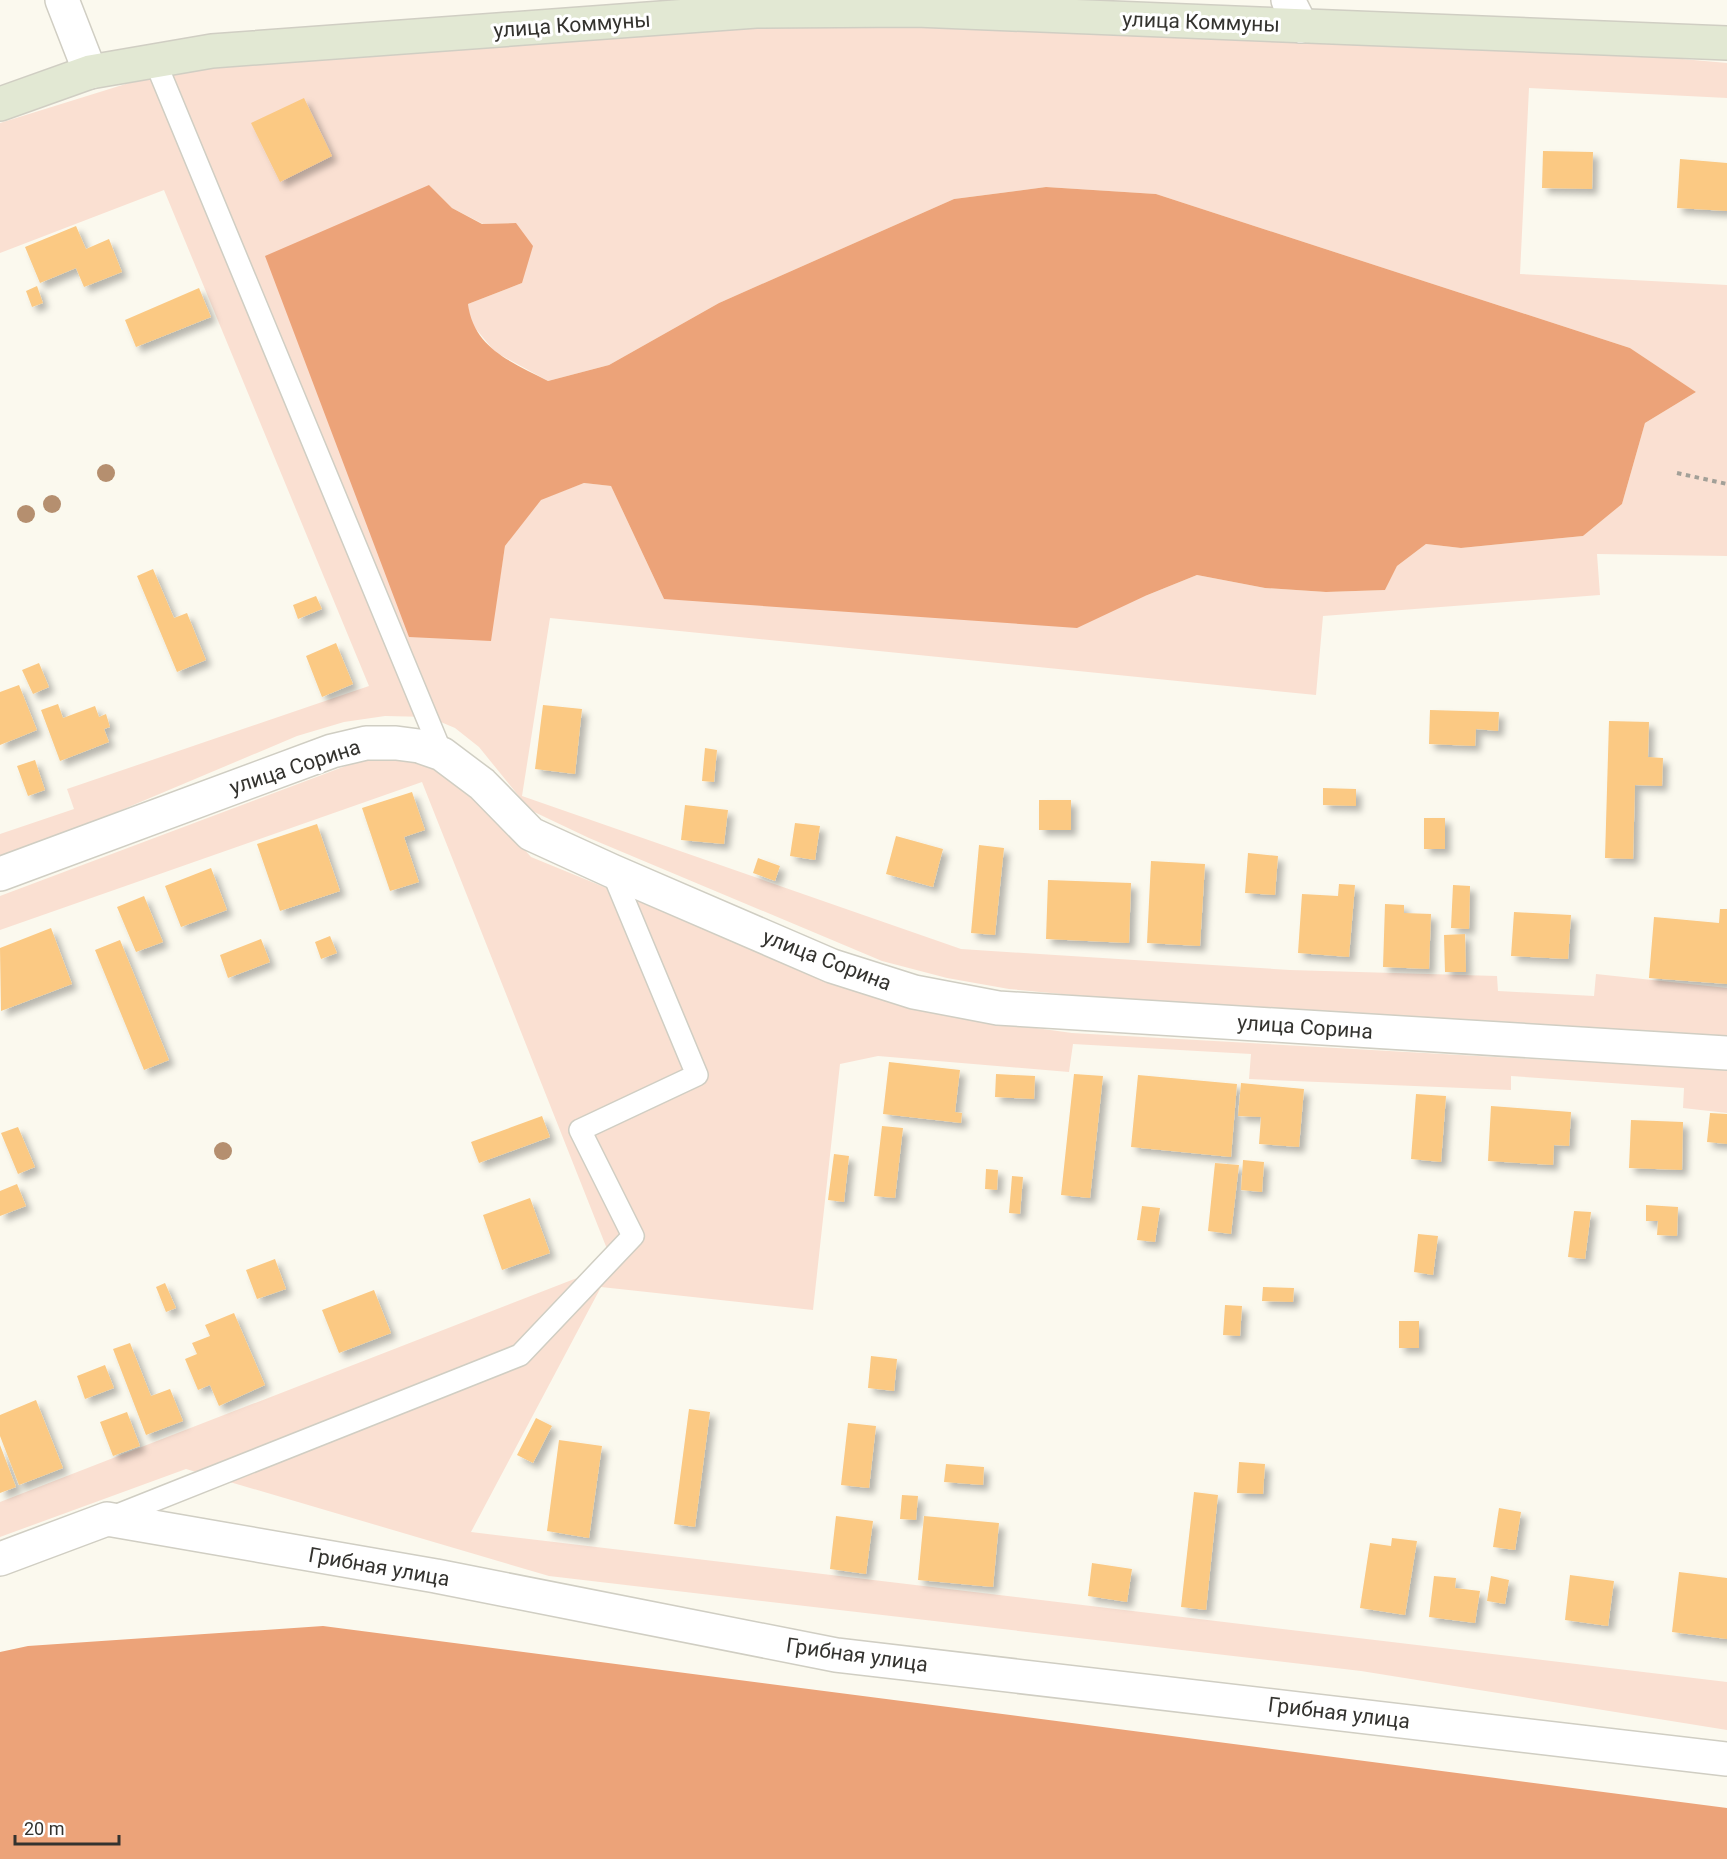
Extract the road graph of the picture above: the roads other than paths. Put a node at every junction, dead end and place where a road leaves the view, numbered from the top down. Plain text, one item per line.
1 (62, 0) edge
2 (753, 6) edge
3 (1295, 13) edge
4 (1727, 43) edge
5 (155, 61) junction
6 (90, 72) junction
7 (0, 104) edge
8 (442, 754) junction
9 (612, 871) junction
10 (0, 874) edge
11 (1727, 1053) edge
12 (107, 1519) junction
13 (0, 1559) edge
14 (1727, 1759) edge

1 - 6 street
2 - 3 street, улица Коммуны
2 - 5 street, улица Коммуны
3 - 4 street, улица Коммуны
5 - 6 street, улица Коммуны
5 - 8 lane
6 - 7 street, улица Коммуны
8 - 9 street, улица Сорина
8 - 10 street, улица Сорина
9 - 11 street, улица Сорина
9 - 12 lane
12 - 13 street
12 - 14 street, Грибная улица

